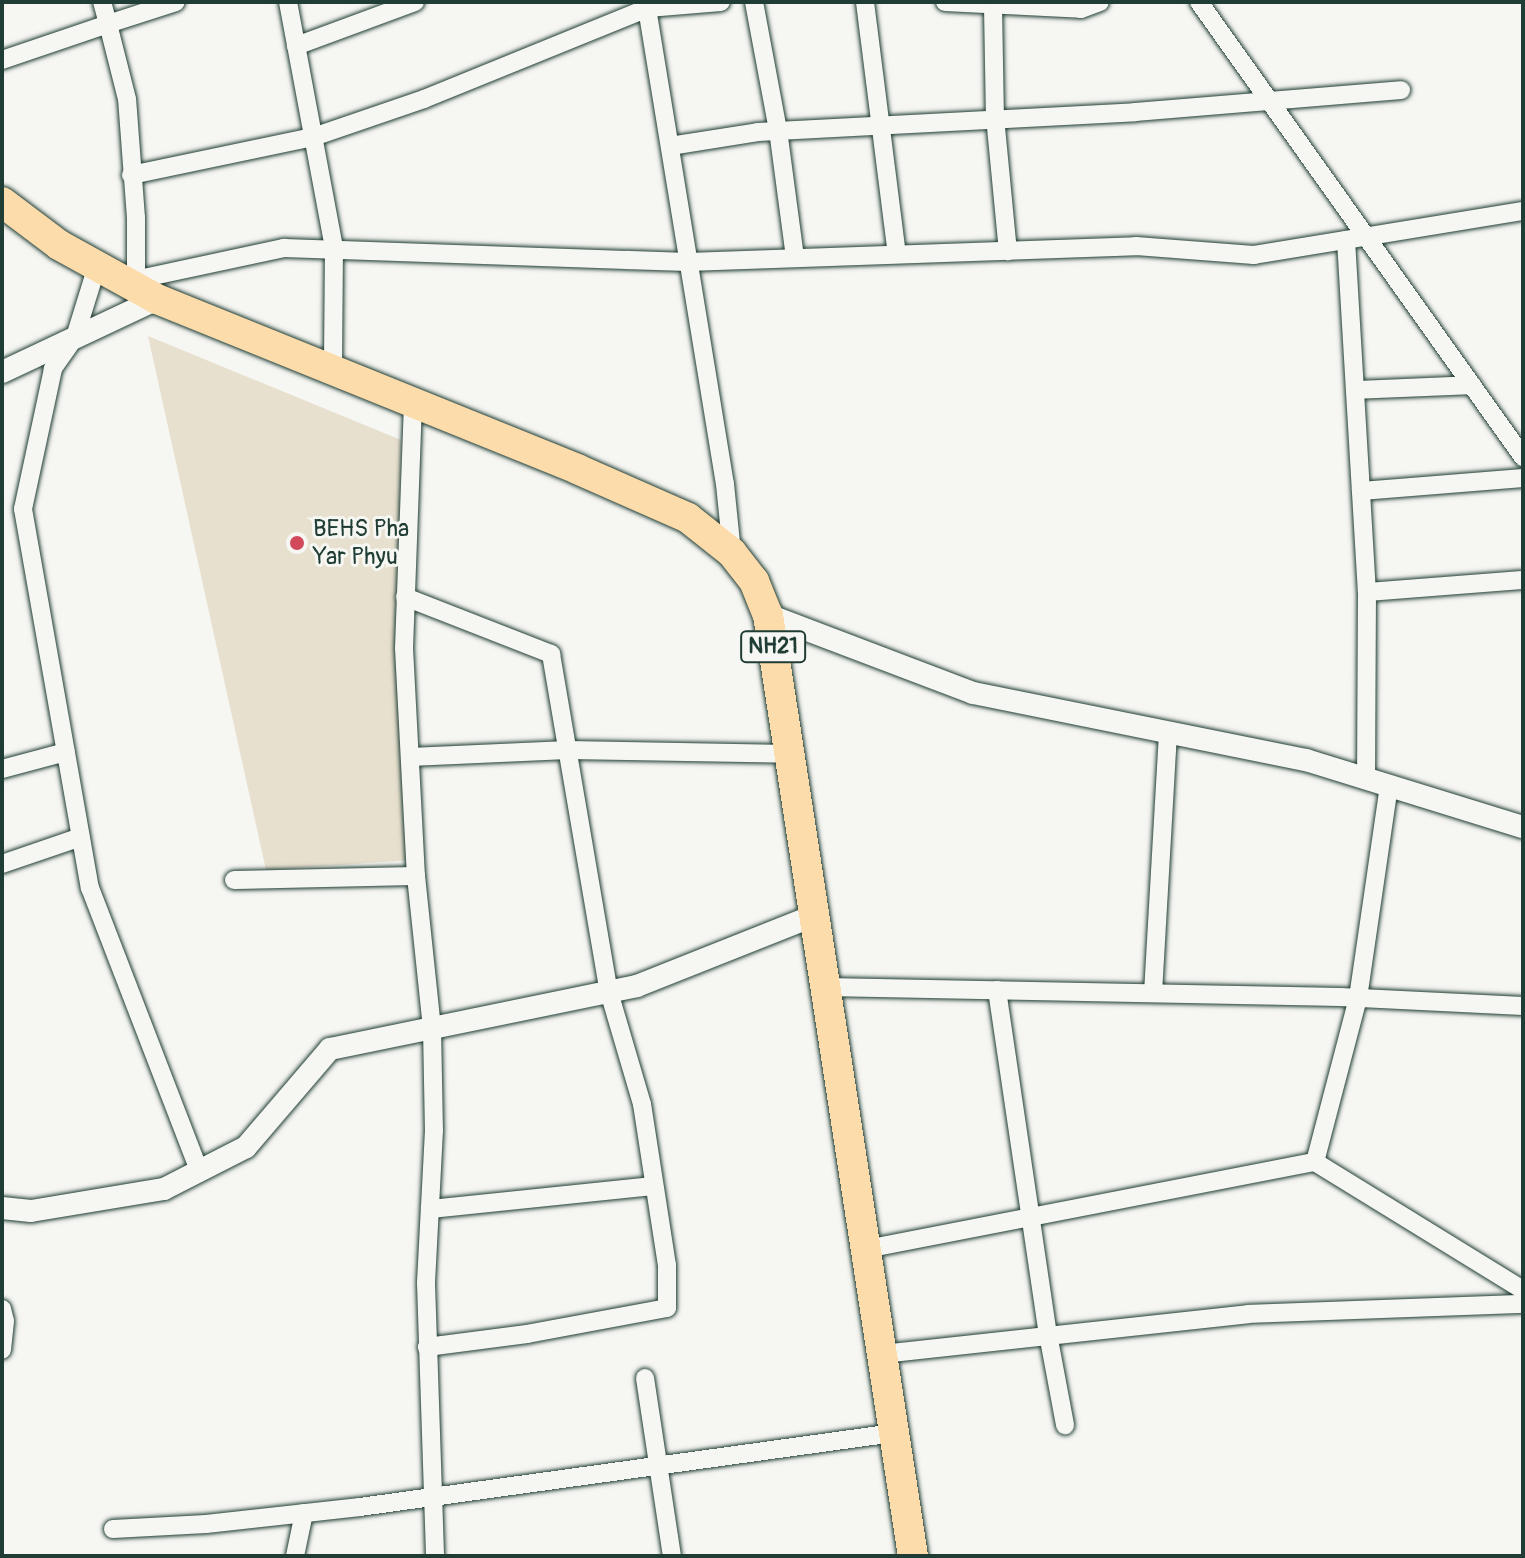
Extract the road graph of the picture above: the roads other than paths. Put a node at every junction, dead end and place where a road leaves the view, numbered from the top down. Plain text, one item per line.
1 (102, 2) edge
2 (176, 2) edge
3 (288, 2) edge
4 (415, 2) edge
5 (721, 2) edge
6 (754, 2) edge
7 (865, 2) edge
8 (945, 2) edge
9 (1100, 2) edge
10 (1199, 2) edge
11 (647, 5) edge
12 (993, 6) junction
13 (108, 24) junction
14 (296, 46) junction
15 (2, 60) edge
16 (1401, 90) dead end
17 (1270, 100) junction
18 (995, 117) junction
19 (882, 125) junction
20 (778, 130) junction
21 (313, 137) junction
22 (670, 146) junction
23 (131, 175) junction
24 (2, 202) edge
25 (1523, 211) edge
26 (1367, 237) junction
27 (1346, 240) junction
28 (334, 248) junction
29 (1008, 251) junction
30 (897, 254) junction
31 (795, 258) junction
32 (688, 262) junction
33 (97, 266) junction
34 (139, 287) junction
35 (75, 337) junction
36 (333, 370) junction
37 (2, 372) edge
38 (1472, 385) junction
39 (1355, 390) junction
40 (413, 403) junction
41 (1523, 457) edge
42 (1523, 478) edge
43 (1361, 491) junction
44 (732, 553) junction
45 (1523, 580) edge
46 (1367, 592) junction
47 (405, 597) junction
48 (768, 615) junction
49 (1168, 732) junction
50 (568, 750) junction
51 (66, 752) junction
52 (790, 754) junction
53 (410, 757) junction
54 (2, 769) edge
55 (1366, 779) junction
56 (1389, 786) junction
57 (1523, 827) edge
58 (81, 837) junction
59 (2, 864) edge
60 (416, 876) junction
61 (234, 880) dead end
62 (815, 915) junction
63 (826, 987) junction
64 (997, 990) junction
65 (609, 992) junction
66 (1153, 993) junction
67 (1358, 998) junction
68 (1523, 1006) edge
69 (432, 1028) junction
70 (1315, 1162) junction
71 (199, 1171) junction
72 (654, 1186) junction
73 (2, 1208) edge
74 (430, 1209) junction
75 (1031, 1217) junction
76 (866, 1249) junction
77 (1523, 1290) edge
78 (1523, 1304) edge
79 (3, 1317) edge
80 (1048, 1334) junction
81 (427, 1347) junction
82 (2, 1350) edge
83 (882, 1354) junction
84 (645, 1378) dead end
85 (1065, 1425) dead end
86 (894, 1433) junction
87 (656, 1465) junction
88 (432, 1495) junction
89 (304, 1513) junction
90 (113, 1529) dead end
91 (295, 1556) edge
92 (435, 1556) edge
93 (672, 1556) edge
94 (913, 1556) edge

1 - 13 street
2 - 13 street
3 - 14 street
4 - 14 street
5 - 11 street
6 - 20 street
7 - 19 street
8 - 12 street
9 - 12 street
10 - 17 street
11 - 21 street
11 - 22 street
12 - 18 street
13 - 15 street
13 - 23 street
14 - 21 street
16 - 17 street
17 - 18 street
17 - 26 street
18 - 19 street
18 - 29 street
19 - 20 street
19 - 30 street
20 - 22 street
20 - 31 street
21 - 23 street
21 - 28 street
22 - 32 street
23 - 34 street
24 - 33 highway, NH21
25 - 26 street
26 - 27 street
26 - 38 street
27 - 29 street
27 - 39 street
28 - 32 street
28 - 34 street
28 - 36 street
29 - 30 street
30 - 31 street
31 - 32 street
32 - 44 street
33 - 34 highway, NH21
33 - 35 street
34 - 35 street
34 - 36 highway, NH21
35 - 37 street
35 - 51 street
36 - 40 highway, NH21
38 - 39 street
38 - 41 street
39 - 43 street
40 - 44 highway, NH21
40 - 47 street
42 - 43 street
43 - 46 street
44 - 48 highway, NH21
45 - 46 street
46 - 55 street
47 - 50 street
47 - 53 street
48 - 49 street
48 - 52 highway, NH21
49 - 55 street
49 - 66 street
50 - 52 street
50 - 53 street
50 - 65 street
51 - 54 street
51 - 58 street
52 - 62 highway, NH21
53 - 60 street
55 - 56 street
56 - 57 street
56 - 67 street
58 - 59 street
58 - 71 street
60 - 61 street
60 - 69 street
62 - 63 highway, NH21
62 - 65 street
63 - 64 street
63 - 76 highway, NH21
64 - 66 street
64 - 75 street
65 - 69 street
65 - 72 street
66 - 67 street
67 - 68 street
67 - 70 street
69 - 71 street
69 - 74 street
70 - 75 street
70 - 77 street
71 - 73 street
72 - 74 street
72 - 81 street
74 - 81 street
75 - 76 street
75 - 80 street
76 - 83 highway, NH21
78 - 80 street
79 - 82 street
80 - 83 street
80 - 85 street
81 - 88 street
83 - 86 highway, NH21
84 - 87 street
86 - 87 street
86 - 94 highway, NH21
87 - 88 street
87 - 93 street
88 - 89 street
88 - 92 street
89 - 90 street
89 - 91 street

